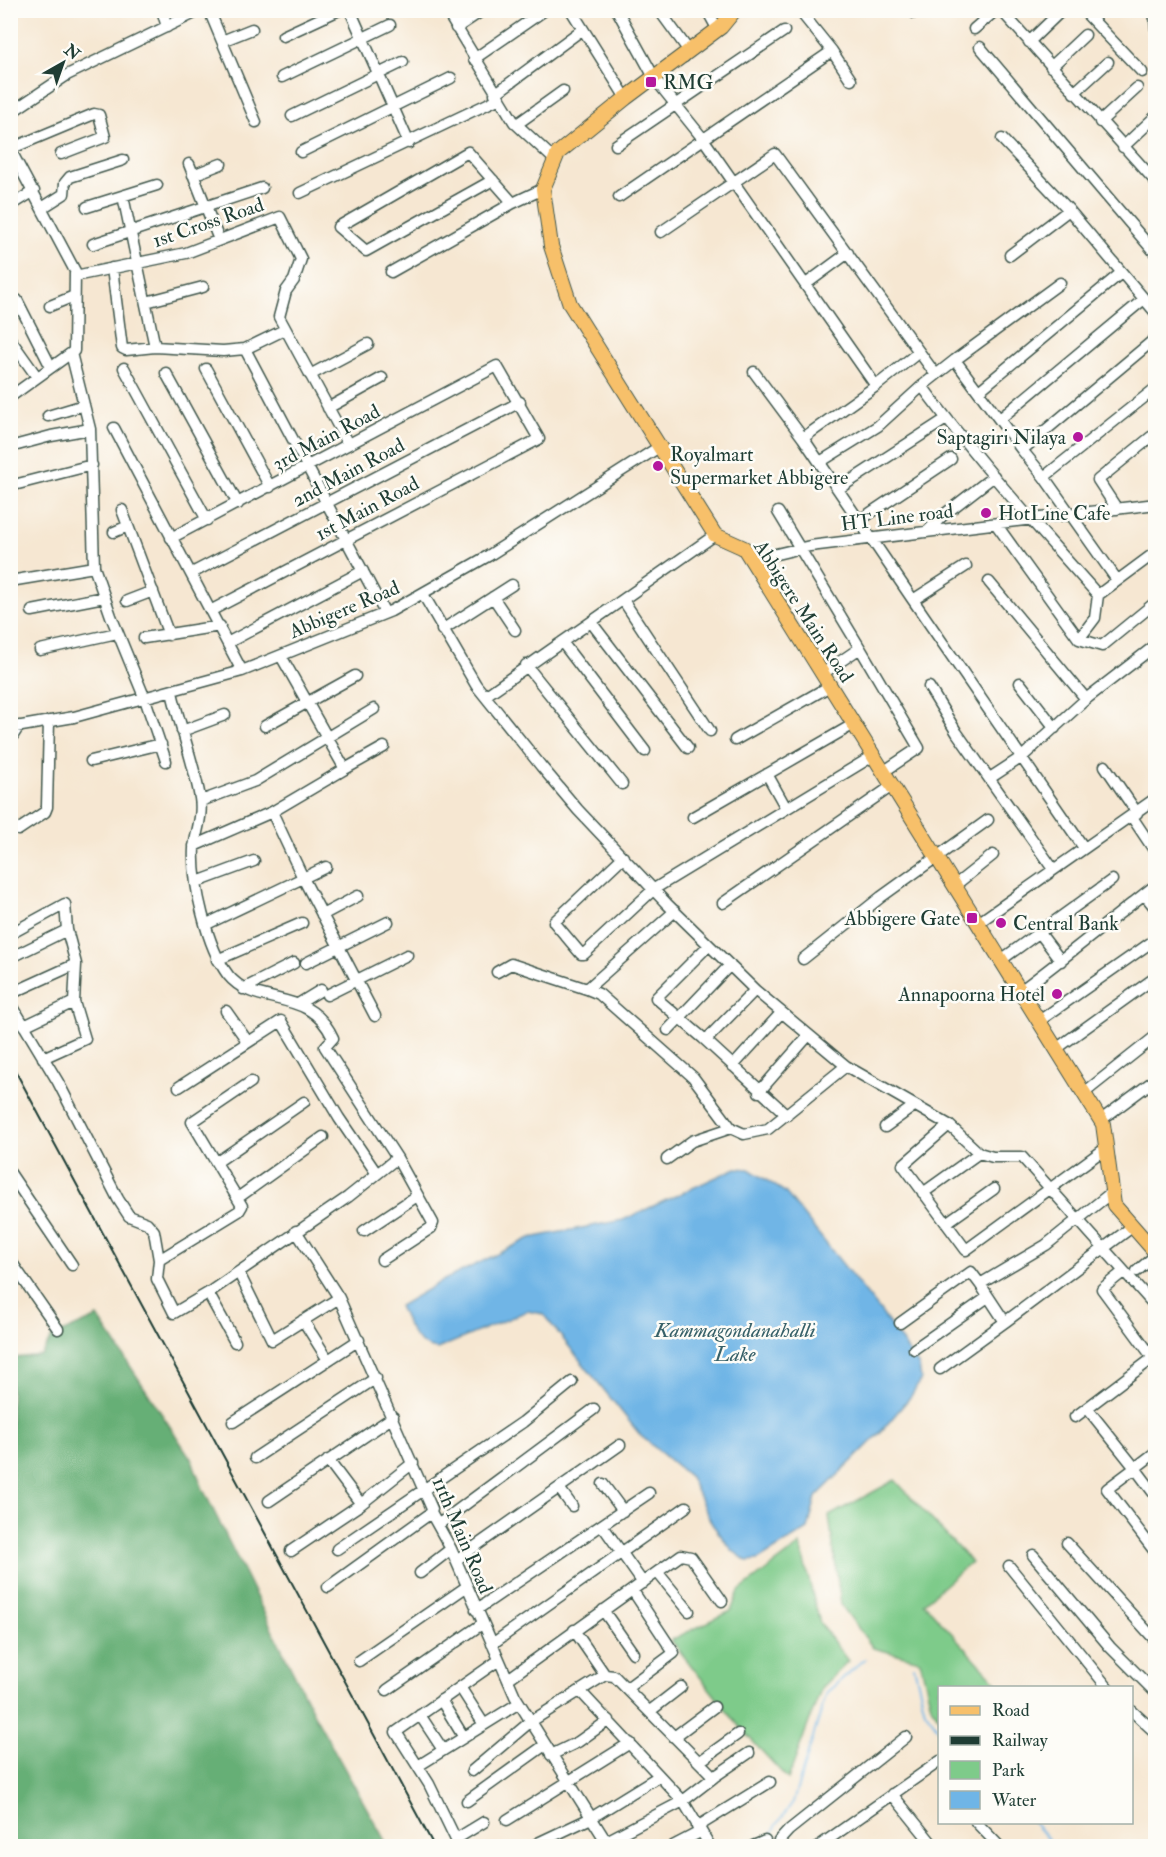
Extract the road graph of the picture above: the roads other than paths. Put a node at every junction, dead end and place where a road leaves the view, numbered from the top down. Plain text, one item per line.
1 (162, 10) edge
2 (201, 10) edge
3 (209, 10) edge
4 (339, 10) edge
5 (350, 10) edge
6 (446, 10) edge
7 (483, 10) edge
8 (546, 10) edge
9 (571, 10) edge
10 (617, 10) edge
11 (659, 10) edge
12 (707, 10) edge
13 (735, 10) edge
14 (798, 10) edge
15 (912, 10) edge
16 (919, 10) edge
17 (996, 10) edge
18 (1001, 10) edge
19 (1083, 10) edge
20 (1154, 10) edge
21 (1059, 14) dead end
22 (390, 25) dead end
23 (167, 27) junction
24 (456, 28) junction
25 (252, 29) dead end
26 (583, 29) junction
27 (975, 29) dead end
28 (1155, 29) edge
29 (718, 30) junction
30 (784, 31) dead end
31 (1085, 34) dead end
32 (283, 36) dead end
33 (364, 39) junction
34 (222, 41) junction
35 (1029, 42) junction
36 (980, 47) dead end
37 (832, 51) junction
38 (684, 57) junction
39 (474, 59) junction
40 (403, 62) dead end
41 (1108, 62) dead end
42 (1051, 67) junction
43 (1142, 72) dead end
44 (379, 74) junction
45 (282, 77) dead end
46 (452, 78) dead end
47 (655, 79) junction
48 (851, 80) dead end
49 (1137, 88) dead end
50 (563, 91) dead end
51 (1074, 93) junction
52 (497, 97) junction
53 (626, 98) junction
54 (677, 106) junction
55 (393, 107) junction
56 (10, 113) edge
57 (292, 116) dead end
58 (1155, 117) edge
59 (256, 122) dead end
60 (1100, 122) junction
61 (517, 124) junction
62 (1002, 139) dead end
63 (704, 140) junction
64 (409, 143) junction
65 (616, 146) dead end
66 (1123, 147) junction
67 (302, 152) dead end
68 (12, 154) edge
69 (61, 154) dead end
70 (123, 160) dead end
71 (555, 160) junction
72 (222, 164) dead end
73 (493, 180) junction
74 (1155, 182) edge
75 (733, 183) junction
76 (157, 185) dead end
77 (262, 188) dead end
78 (543, 189) junction
79 (34, 191) junction
80 (300, 193) dead end
81 (123, 196) junction
82 (619, 197) dead end
83 (513, 203) junction
84 (10, 206) edge
85 (87, 207) dead end
86 (205, 207) junction
87 (42, 208) junction
88 (1069, 210) junction
89 (132, 232) junction
90 (661, 232) dead end
91 (219, 240) junction
92 (93, 244) dead end
93 (848, 253) junction
94 (1155, 254) edge
95 (1010, 255) dead end
96 (139, 263) junction
97 (112, 268) junction
98 (391, 272) dead end
99 (1121, 273) junction
100 (75, 276) junction
101 (1060, 283) dead end
102 (806, 284) junction
103 (203, 286) dead end
104 (74, 296) junction
105 (1144, 299) junction
106 (17, 300) dead end
107 (146, 302) junction
108 (50, 306) dead end
109 (1155, 313) edge
110 (282, 331) dead end
111 (1155, 338) edge
112 (10, 339) edge
113 (369, 344) dead end
114 (154, 347) junction
115 (245, 349) junction
116 (919, 352) junction
117 (70, 353) junction
118 (956, 360) junction
119 (51, 367) junction
120 (124, 368) dead end
121 (206, 369) dead end
122 (754, 372) dead end
123 (166, 374) dead end
124 (310, 375) junction
125 (936, 375) junction
126 (37, 377) junction
127 (382, 378) dead end
128 (876, 386) junction
129 (922, 386) junction
130 (1155, 388) edge
131 (980, 390) junction
132 (10, 397) edge
133 (520, 402) junction
134 (84, 405) junction
135 (328, 408) junction
136 (48, 416) dead end
137 (1001, 418) junction
138 (946, 420) junction
139 (114, 428) dead end
140 (90, 429) junction
141 (1151, 437) dead end
142 (803, 438) junction
143 (348, 444) junction
144 (10, 447) edge
145 (659, 447) junction
146 (1022, 450) junction
147 (951, 459) dead end
148 (820, 462) junction
149 (92, 465) junction
150 (309, 466) junction
151 (994, 476) junction
152 (1044, 477) junction
153 (10, 486) edge
154 (270, 488) junction
155 (838, 489) junction
156 (328, 502) junction
157 (238, 504) junction
158 (1155, 504) edge
159 (1117, 509) junction
160 (122, 510) dead end
161 (778, 512) dead end
162 (1070, 515) junction
163 (207, 520) junction
164 (860, 520) junction
165 (1030, 520) junction
166 (996, 524) junction
167 (128, 526) junction
168 (114, 532) dead end
169 (927, 532) junction
170 (716, 535) junction
171 (171, 538) junction
172 (872, 538) junction
173 (347, 539) junction
174 (801, 547) junction
175 (1155, 552) edge
176 (751, 560) junction
177 (966, 566) dead end
178 (94, 567) junction
179 (363, 571) junction
180 (192, 573) junction
181 (1117, 580) junction
182 (10, 581) edge
183 (989, 582) dead end
184 (512, 585) dead end
185 (153, 591) junction
186 (423, 594) junction
187 (1098, 595) junction
188 (104, 597) junction
189 (493, 597) junction
190 (622, 600) junction
191 (913, 600) junction
192 (127, 601) dead end
193 (1155, 602) edge
194 (212, 610) junction
195 (32, 611) dead end
196 (385, 614) junction
197 (591, 622) junction
198 (220, 626) junction
199 (442, 630) junction
200 (514, 630) dead end
201 (117, 633) junction
202 (169, 635) junction
203 (144, 638) dead end
204 (1079, 639) junction
205 (229, 642) junction
206 (562, 642) junction
207 (1155, 645) edge
208 (860, 648) junction
209 (40, 650) dead end
210 (281, 656) junction
211 (526, 665) junction
212 (242, 671) junction
213 (355, 676) dead end
214 (826, 680) junction
215 (1020, 683) dead end
216 (929, 687) dead end
217 (172, 692) junction
218 (485, 696) junction
219 (146, 699) junction
220 (1086, 699) junction
221 (308, 704) junction
222 (374, 709) dead end
223 (225, 715) dead end
224 (49, 721) junction
225 (854, 724) junction
226 (265, 726) dead end
227 (15, 727) edge
228 (1055, 728) junction
229 (182, 731) junction
230 (710, 731) dead end
231 (326, 736) junction
232 (10, 740) edge
233 (735, 740) dead end
234 (160, 744) junction
235 (384, 747) dead end
236 (688, 748) dead end
237 (645, 751) dead end
238 (873, 756) junction
239 (1022, 757) junction
240 (91, 761) dead end
241 (166, 761) dead end
242 (1105, 766) dead end
243 (345, 769) junction
244 (884, 772) junction
245 (766, 774) junction
246 (990, 778) junction
247 (622, 784) dead end
248 (892, 786) junction
249 (1155, 798) edge
250 (201, 801) junction
251 (786, 808) junction
252 (273, 812) junction
253 (1134, 815) junction
254 (693, 817) dead end
255 (988, 820) dead end
256 (18, 830) dead end
257 (194, 846) junction
258 (1084, 848) junction
259 (1155, 853) edge
260 (993, 855) dead end
261 (623, 857) junction
262 (936, 857) junction
263 (254, 861) dead end
264 (326, 867) dead end
265 (1053, 869) junction
266 (303, 878) junction
267 (1112, 880) dead end
268 (197, 882) junction
269 (1155, 885) edge
270 (954, 886) junction
271 (654, 889) junction
272 (1144, 894) junction
273 (358, 896) dead end
274 (723, 903) dead end
275 (1155, 909) edge
276 (675, 911) junction
277 (322, 915) junction
278 (388, 922) dead end
279 (302, 923) dead end
280 (978, 923) junction
281 (207, 924) junction
282 (67, 930) junction
283 (1040, 932) junction
284 (10, 934) edge
285 (1155, 939) edge
286 (709, 945) junction
287 (338, 946) junction
288 (407, 955) dead end
289 (10, 958) edge
290 (803, 959) dead end
291 (217, 960) junction
292 (1001, 960) junction
293 (1061, 961) junction
294 (294, 963) dead end
295 (306, 963) dead end
296 (76, 964) junction
297 (729, 965) junction
298 (497, 972) dead end
299 (1155, 977) edge
300 (356, 980) junction
301 (243, 989) junction
302 (587, 989) junction
303 (755, 990) junction
304 (1020, 991) junction
305 (10, 994) edge
306 (10, 1002) edge
307 (74, 1002) junction
308 (298, 1004) junction
309 (226, 1011) dead end
310 (781, 1013) junction
311 (375, 1016) dead end
312 (679, 1018) junction
313 (1039, 1021) junction
314 (24, 1026) junction
315 (668, 1030) dead end
316 (808, 1036) junction
317 (1155, 1036) edge
318 (706, 1040) junction
319 (248, 1042) junction
320 (1056, 1049) junction
321 (43, 1058) junction
322 (733, 1066) junction
323 (846, 1066) junction
324 (1155, 1080) edge
325 (251, 1082) dead end
326 (179, 1087) dead end
327 (759, 1092) junction
328 (1084, 1093) junction
329 (304, 1102) dead end
330 (914, 1106) junction
331 (787, 1115) junction
332 (1101, 1120) junction
333 (949, 1125) junction
334 (885, 1127) dead end
335 (731, 1128) junction
336 (323, 1137) dead end
337 (1106, 1148) junction
338 (979, 1153) junction
339 (397, 1158) junction
340 (667, 1159) dead end
341 (217, 1162) junction
342 (10, 1173) edge
343 (377, 1174) junction
344 (994, 1189) dead end
345 (1050, 1190) junction
346 (1112, 1192) junction
347 (923, 1193) junction
348 (417, 1196) junction
349 (239, 1197) junction
350 (1077, 1220) junction
351 (946, 1223) junction
352 (1131, 1227) junction
353 (296, 1231) junction
354 (364, 1231) dead end
355 (1103, 1248) junction
356 (1155, 1254) edge
357 (10, 1260) edge
358 (159, 1260) junction
359 (382, 1260) dead end
360 (72, 1265) dead end
361 (1137, 1271) dead end
362 (1123, 1272) junction
363 (238, 1273) junction
364 (980, 1284) junction
365 (208, 1293) junction
366 (988, 1297) junction
367 (339, 1298) junction
368 (1155, 1307) edge
369 (303, 1320) junction
370 (1005, 1322) junction
371 (900, 1323) dead end
372 (58, 1329) dead end
373 (359, 1340) junction
374 (235, 1342) dead end
375 (914, 1349) dead end
376 (1154, 1357) edge
377 (327, 1360) junction
378 (940, 1369) dead end
379 (376, 1378) junction
380 (572, 1382) dead end
381 (1087, 1408) junction
382 (594, 1409) dead end
383 (393, 1417) junction
384 (1075, 1417) dead end
385 (233, 1422) dead end
386 (620, 1445) dead end
387 (1155, 1452) edge
388 (255, 1458) dead end
389 (328, 1460) junction
390 (412, 1463) junction
391 (1135, 1468) junction
392 (603, 1484) dead end
393 (559, 1488) junction
394 (424, 1491) junction
395 (649, 1493) dead end
396 (1155, 1496) edge
397 (269, 1501) dead end
398 (361, 1504) junction
399 (572, 1506) dead end
400 (686, 1508) dead end
401 (623, 1511) junction
402 (431, 1513) junction
403 (439, 1524) junction
404 (602, 1525) junction
405 (1067, 1543) dead end
406 (337, 1549) dead end
407 (451, 1549) junction
408 (291, 1551) dead end
409 (1155, 1553) edge
410 (624, 1554) junction
411 (1033, 1556) dead end
412 (456, 1560) junction
413 (1009, 1566) dead end
414 (420, 1573) dead end
415 (658, 1573) junction
416 (643, 1583) junction
417 (328, 1587) dead end
418 (466, 1587) junction
419 (633, 1591) junction
420 (722, 1601) dead end
421 (476, 1610) junction
422 (603, 1610) junction
423 (689, 1611) dead end
424 (482, 1624) junction
425 (574, 1630) junction
426 (1155, 1641) edge
427 (492, 1644) junction
428 (633, 1653) dead end
429 (499, 1660) junction
430 (359, 1661) dead end
431 (605, 1675) junction
432 (508, 1679) junction
433 (1106, 1686) edge
434 (460, 1687) junction
435 (681, 1687) dead end
436 (627, 1688) junction
437 (387, 1690) dead end
438 (580, 1691) junction
439 (1155, 1693) edge
440 (441, 1700) junction
441 (519, 1703) junction
442 (714, 1707) dead end
443 (650, 1712) junction
444 (1133, 1713) edge
445 (420, 1715) junction
446 (609, 1720) junction
447 (530, 1722) junction
448 (483, 1723) junction
449 (1155, 1733) edge
450 (738, 1734) dead end
451 (464, 1736) junction
452 (674, 1737) junction
453 (906, 1737) dead end
454 (630, 1743) junction
455 (544, 1745) junction
456 (442, 1750) junction
457 (749, 1753) dead end
458 (551, 1755) junction
459 (699, 1761) junction
460 (938, 1762) edge
461 (418, 1766) junction
462 (472, 1771) dead end
463 (659, 1776) junction
464 (714, 1777) junction
465 (770, 1782) dead end
466 (568, 1783) junction
467 (892, 1794) junction
468 (467, 1801) dead end
469 (683, 1801) junction
470 (591, 1818) junction
471 (507, 1820) dead end
472 (484, 1822) dead end
473 (978, 1824) edge
474 (699, 1830) junction
475 (765, 1841) dead end
476 (458, 1843) edge
477 (538, 1843) dead end
478 (604, 1845) edge
479 (673, 1846) edge
480 (710, 1846) edge
481 (753, 1846) edge
482 (780, 1846) edge
483 (819, 1846) edge
484 (934, 1846) edge
485 (999, 1846) edge

1 - 23 street
2 - 23 street
3 - 34 street
4 - 32 street
5 - 33 street
6 - 24 street
7 - 24 street
8 - 39 street
9 - 26 street
10 - 47 street
11 - 38 street
12 - 29 street
13 - 29 main road
14 - 37 street
15 - 16 street
17 - 27 street
18 - 35 street
19 - 43 street
20 - 28 street
21 - 35 street
22 - 33 street
23 - 56 street
24 - 39 street
25 - 34 street
26 - 52 street
26 - 53 street
29 - 38 main road
30 - 54 street
31 - 42 street
33 - 44 street
33 - 45 street
34 - 59 street
35 - 42 street
36 - 94 street
37 - 48 street
37 - 63 street
38 - 47 main road
39 - 52 street
40 - 44 street
41 - 51 street
42 - 51 street
44 - 55 street
44 - 57 street
46 - 55 street
47 - 53 main road
47 - 54 street
49 - 60 street
50 - 61 street
51 - 60 street
52 - 61 street
52 - 64 street
53 - 71 main road
54 - 63 street
54 - 65 street
55 - 64 street
55 - 67 street
58 - 66 street
60 - 66 street
61 - 71 street
62 - 88 street
63 - 75 street
63 - 82 street
64 - 80 street
66 - 74 street
68 - 69 street
68 - 79 street
70 - 87 street
71 - 78 main road
72 - 86 street
73 - 73 street
73 - 83 street
75 - 90 street
75 - 93 street
75 - 102 street
76 - 81 street
77 - 86 street
78 - 83 street
78 - 145 main road
79 - 84 street
79 - 87 street
81 - 85 street
81 - 89 street
83 - 98 street
86 - 89 street
86 - 91 street
87 - 100 street
88 - 95 street
88 - 99 street
89 - 92 street
89 - 96 street
91 - 96 street, 1st Cross Road
91 - 124 street, 1st Cross Road
93 - 102 street
93 - 116 street
96 - 97 street, 1st Cross Road
96 - 107 street
97 - 100 street, 1st Cross Road
97 - 114 street
99 - 105 street
99 - 131 street
100 - 104 street
101 - 118 street
102 - 128 street
103 - 107 street
104 - 108 street
104 - 117 street
105 - 109 street
105 - 137 street
106 - 119 street
107 - 114 street
110 - 115 street
111 - 146 street
112 - 126 street
113 - 124 street
114 - 115 street
115 - 150 street
116 - 125 street
116 - 128 street
117 - 119 street
117 - 134 street
118 - 125 street
118 - 131 street
119 - 126 street
120 - 163 street
121 - 154 street
122 - 142 street
123 - 157 street
124 - 135 street, 1st Cross Road
125 - 129 street
126 - 132 street
127 - 135 street
128 - 142 street
129 - 138 street
129 - 148 street
130 - 152 street
131 - 137 street
133 - 143 street, 3rd Main Road
133 - 156 street, 2nd Main Road
133 - 173 street, 1st Main Road
134 - 136 street
134 - 140 street
135 - 143 street, 1st Cross Road
137 - 146 street
138 - 151 street
138 - 155 street
139 - 171 street
140 - 144 street
140 - 149 street
141 - 159 street
142 - 148 street
143 - 150 street, 3rd Main Road
145 - 170 main road
145 - 186 street, Abbigere Road
146 - 152 street
147 - 164 street
148 - 155 street
149 - 153 street
149 - 178 street
150 - 154 street, 3rd Main Road
150 - 156 street
151 - 165 street
151 - 169 street
152 - 162 street
154 - 157 street, 3rd Main Road
155 - 164 street
156 - 173 street
156 - 180 street, 2nd Main Road
157 - 163 street, 3rd Main Road
158 - 159 street, HT Line road
159 - 162 street, HT Line road
160 - 167 street
161 - 174 street
162 - 165 street, HT Line road
162 - 181 street
163 - 171 street, 3rd Main Road
164 - 172 street
165 - 166 street, HT Line road
165 - 187 street
166 - 169 street, HT Line road
166 - 204 street
167 - 168 street
167 - 185 street
169 - 172 street, HT Line road
170 - 176 main road, Abbigere Main Road
170 - 190 street
171 - 180 street
172 - 174 street, HT Line road
172 - 191 street
173 - 179 street
173 - 194 street, 1st Main Road
174 - 176 street, HT Line road
174 - 208 street
175 - 181 street
176 - 214 main road, Abbigere Main Road
177 - 191 street
178 - 182 street
178 - 188 street
179 - 196 street
179 - 205 street
180 - 194 street
181 - 187 street
183 - 220 street
184 - 189 street
185 - 192 street
185 - 202 street
186 - 196 street, Abbigere Road
186 - 199 street
187 - 204 street
188 - 195 street
188 - 201 street
189 - 199 street
189 - 200 street
190 - 197 street
190 - 230 street
191 - 239 street
193 - 204 street
194 - 198 street
196 - 210 street, Abbigere Road
197 - 206 street
197 - 236 street
198 - 202 street
198 - 205 street
199 - 218 street
201 - 209 street
201 - 219 street
202 - 203 street
205 - 212 street
206 - 211 street
206 - 237 street
207 - 220 street
208 - 214 street
208 - 244 street
210 - 212 street, Abbigere Road
210 - 221 street
211 - 218 street
211 - 247 street
212 - 217 street, Abbigere Road
213 - 221 street
214 - 225 main road, Abbigere Main Road
214 - 233 street
215 - 228 street
216 - 246 street
217 - 219 street, Abbigere Road
217 - 229 street
218 - 261 street
219 - 224 street, Abbigere Road
219 - 234 street
220 - 228 street
221 - 226 street
221 - 231 street
222 - 231 street
223 - 229 street
224 - 227 street, Abbigere Road
224 - 256 street
225 - 238 main road, Abbigere Main Road
225 - 245 street
227 - 232 street
228 - 239 street
229 - 250 street
231 - 243 street
231 - 250 street
234 - 240 street
234 - 241 street
235 - 243 street
238 - 244 main road, Abbigere Main Road
238 - 251 street
239 - 246 street
239 - 258 street
242 - 253 street
243 - 252 street
244 - 248 main road, Abbigere Main Road
245 - 251 street
245 - 254 street
246 - 265 street
248 - 262 main road, Abbigere Main Road
248 - 274 street
249 - 253 street
250 - 257 street
251 - 271 street
252 - 257 street
252 - 266 street
253 - 258 street
253 - 259 street
255 - 262 street
257 - 268 street
258 - 265 street
260 - 270 street
261 - 271 street
261 - 271 street
262 - 270 main road, Abbigere Main Road
262 - 290 street
263 - 268 street
264 - 266 street
265 - 280 street
266 - 277 street
266 - 281 street
267 - 283 street
268 - 281 street
269 - 272 street
270 - 280 main road, Abbigere Main Road
271 - 276 street
272 - 275 street
272 - 293 street
273 - 277 street
276 - 286 street
276 - 302 street
277 - 287 street
278 - 287 street
279 - 291 street
280 - 292 main road, Abbigere Main Road
281 - 291 street
282 - 284 street
282 - 289 street
282 - 296 street
283 - 292 street
283 - 293 street
285 - 313 street
286 - 297 street
286 - 312 street
287 - 295 street
287 - 300 street
288 - 300 street
291 - 301 street
292 - 304 main road, Abbigere Main Road
293 - 304 street
294 - 301 street
296 - 305 street
296 - 307 street
297 - 303 street
297 - 312 street
298 - 302 street
299 - 320 street
300 - 308 street
300 - 311 street
301 - 308 street
302 - 335 street
303 - 310 street
303 - 318 street
304 - 313 main road, Abbigere Main Road
306 - 314 street
307 - 314 street
307 - 321 street
308 - 339 street
309 - 319 street
310 - 316 street
310 - 322 street
312 - 315 street
312 - 318 street
313 - 320 main road, Abbigere Main Road
314 - 321 street
316 - 323 street
316 - 327 street
317 - 328 street
318 - 322 street
319 - 326 street
319 - 343 street
320 - 328 main road, Abbigere Main Road
321 - 358 street
322 - 327 street
323 - 330 street
323 - 331 street
324 - 332 street
325 - 341 street
327 - 331 street
328 - 332 main road, Abbigere Main Road
329 - 341 street
330 - 333 street
330 - 334 street
331 - 335 street
332 - 337 main road, Abbigere Main Road
333 - 338 street
333 - 347 street
335 - 340 street
336 - 349 street
337 - 345 street
337 - 346 main road, Abbigere Main Road
338 - 345 street
338 - 347 street
339 - 343 street
339 - 348 street
341 - 349 street
342 - 360 street
343 - 353 street
344 - 351 street
345 - 350 street
345 - 351 street
346 - 350 street
346 - 352 main road, Abbigere Main Road
347 - 351 street
348 - 354 street
348 - 359 street
349 - 358 street
350 - 355 street
350 - 364 street
352 - 355 street
352 - 356 main road, Abbigere Main Road
353 - 363 street
353 - 367 street, 11th Main Road
355 - 362 street
355 - 370 street
356 - 361 street
357 - 372 street
358 - 365 street
362 - 368 street
362 - 376 street
363 - 365 street
363 - 369 street
364 - 366 street
364 - 371 street
365 - 374 street
366 - 370 street
366 - 375 street
367 - 369 street
367 - 373 street, 11th Main Road
369 - 377 street
370 - 378 street
373 - 377 street
373 - 379 street, 11th Main Road
376 - 381 street
377 - 385 street
379 - 383 street, 11th Main Road
379 - 388 street
380 - 394 street
381 - 384 street
381 - 391 street
382 - 403 street
383 - 389 street
383 - 390 street, 11th Main Road
386 - 393 street
387 - 391 street
389 - 397 street
389 - 398 street
390 - 394 street, 11th Main Road
390 - 398 street
391 - 396 street
391 - 409 street
392 - 401 street
393 - 399 street
393 - 412 street
394 - 402 street, 11th Main Road
394 - 406 street
395 - 401 street
398 - 408 street
400 - 410 street
401 - 404 street
402 - 403 street, 11th Main Road
402 - 417 street
403 - 407 street, 11th Main Road
404 - 410 street
404 - 421 street
405 - 426 street
407 - 412 street, 11th Main Road
407 - 414 street
410 - 416 street
410 - 427 street
411 - 439 street
412 - 418 street, 11th Main Road
413 - 433 street
415 - 416 street
415 - 420 street
415 - 423 street
416 - 419 street
418 - 421 street, 11th Main Road
418 - 430 street
419 - 422 street
419 - 436 street
421 - 424 street, 11th Main Road
422 - 425 street
422 - 428 street
424 - 427 street, 11th Main Road
424 - 437 street
425 - 431 street
425 - 432 street
427 - 429 street, 11th Main Road
429 - 432 street, 11th Main Road
429 - 434 street
431 - 436 street
431 - 438 street
432 - 441 street, 11th Main Road
434 - 440 street
434 - 448 street
435 - 443 street
436 - 443 street
438 - 446 street
438 - 447 street
440 - 445 street
440 - 451 street
441 - 447 street, 11th Main Road
441 - 448 street
442 - 452 street
443 - 452 street
444 - 449 street
445 - 456 street
445 - 461 street
446 - 454 street
446 - 458 street
447 - 455 street, 11th Main Road
447 - 462 street
448 - 451 street
450 - 459 street
451 - 456 street
452 - 459 street
453 - 482 street
454 - 463 street
454 - 466 street
455 - 458 street, 11th Main Road
455 - 468 street
456 - 461 street
457 - 464 street
458 - 466 street, 11th Main Road
459 - 464 street
460 - 467 street
461 - 476 street
463 - 469 street
463 - 470 street
464 - 469 street
465 - 474 street
466 - 470 street, 11th Main Road
466 - 471 street
467 - 483 street
467 - 484 street
469 - 474 street
469 - 478 street
470 - 477 street
470 - 478 street, 11th Main Road
472 - 476 street
473 - 485 street
474 - 479 street
474 - 480 street
475 - 481 street

